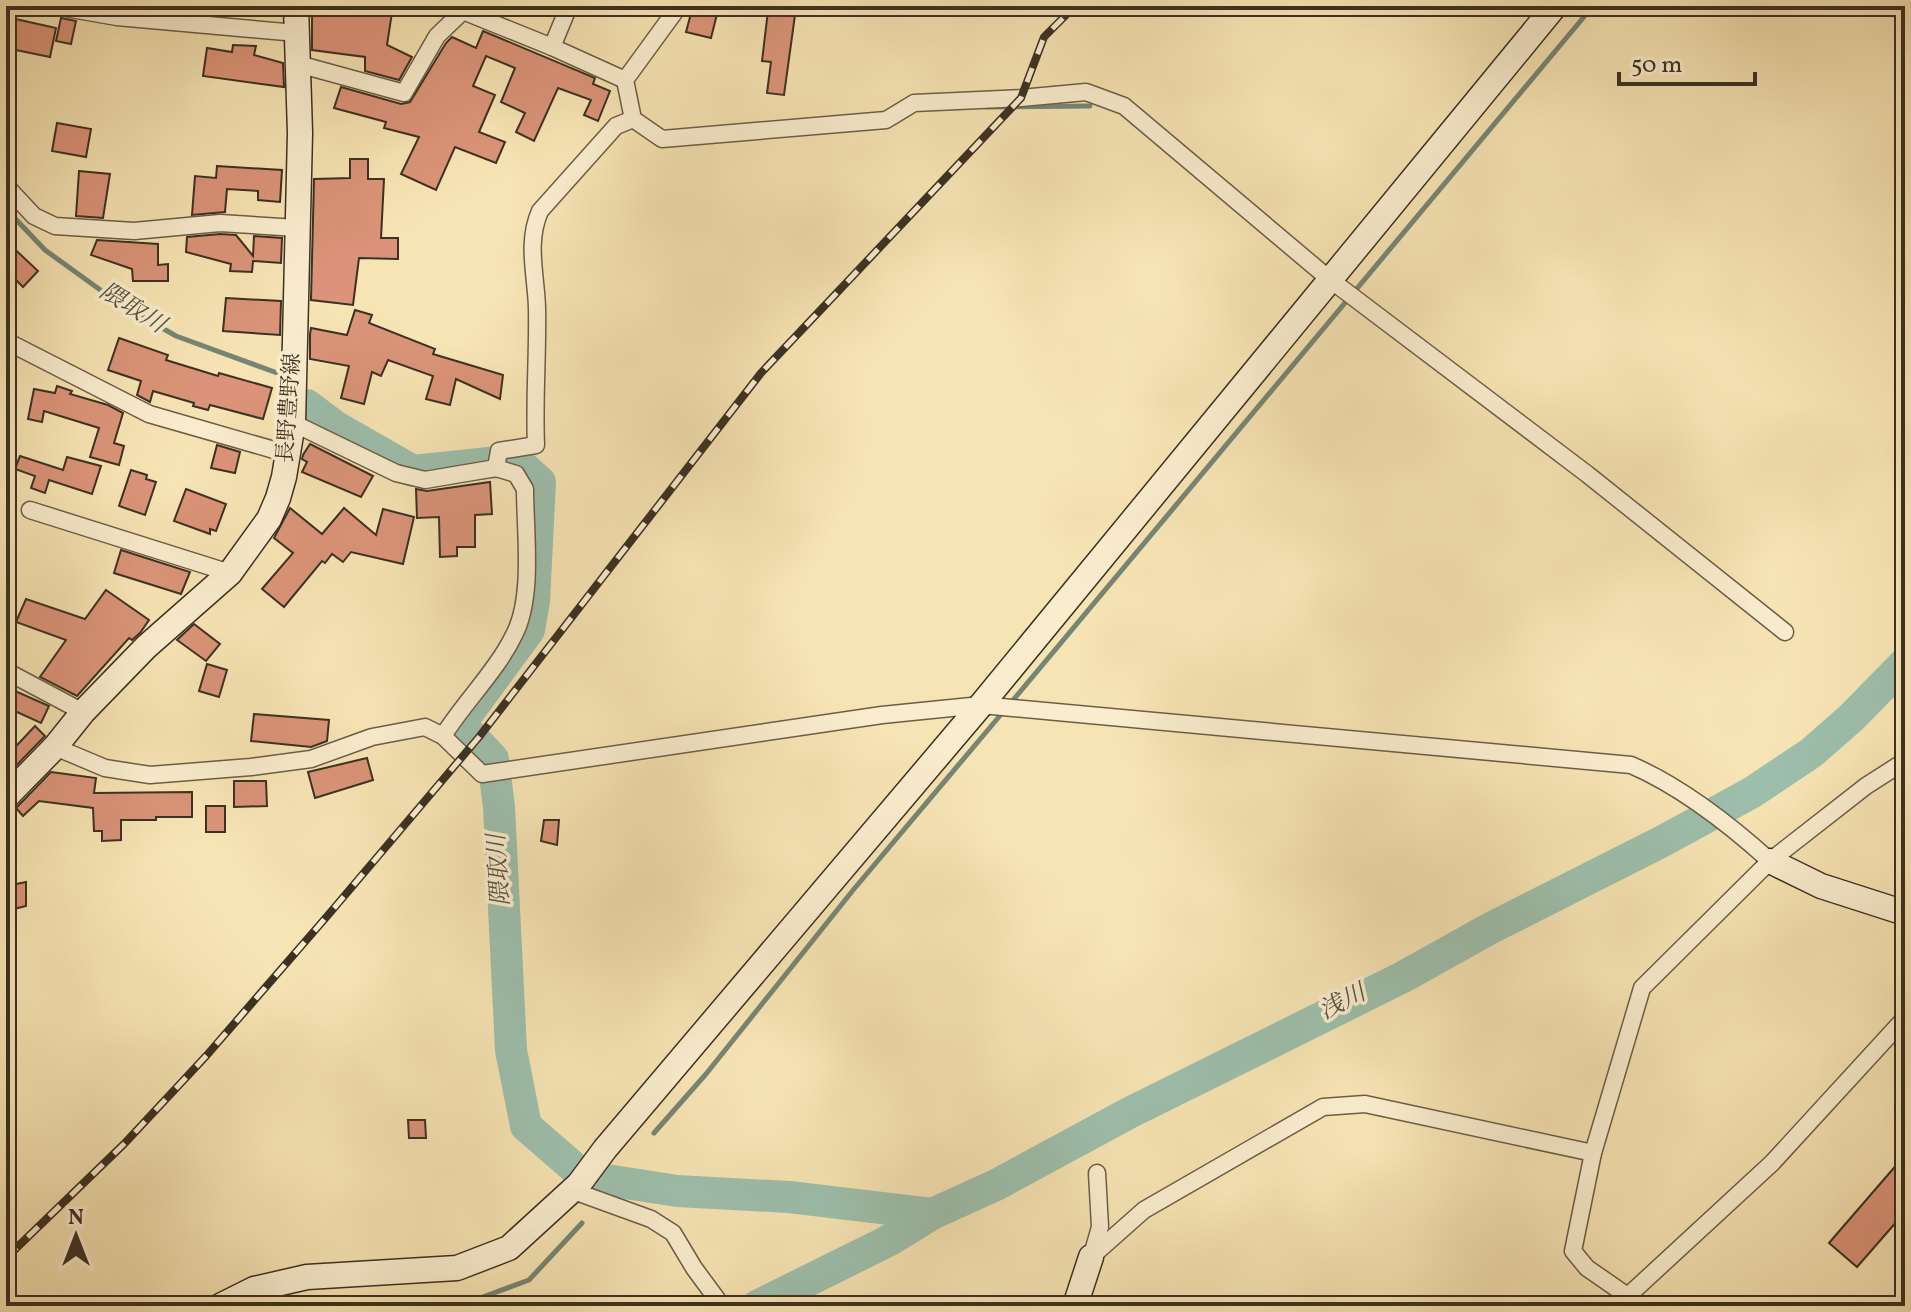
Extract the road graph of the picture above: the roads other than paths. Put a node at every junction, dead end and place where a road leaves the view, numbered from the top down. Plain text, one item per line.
1 (54, 6) edge
2 (296, 6) edge
3 (569, 6) edge
4 (679, 6) edge
5 (1555, 6) edge
6 (79, 8) edge
7 (297, 33) junction
8 (552, 47) junction
9 (298, 64) junction
10 (625, 80) junction
11 (633, 119) junction
12 (6, 186) edge
13 (297, 228) junction
14 (1328, 278) junction
15 (6, 341) edge
16 (293, 423) junction
17 (288, 454) junction
18 (497, 464) junction
19 (30, 510) dead end
20 (230, 573) junction
21 (1785, 632) dead end
22 (6, 671) edge
23 (981, 705) junction
24 (83, 712) junction
25 (443, 736) junction
26 (55, 747) junction
27 (1905, 761) edge
28 (6, 797) edge
29 (1770, 861) junction
30 (1905, 913) edge
31 (1905, 1018) edge
32 (1593, 1153) junction
33 (1097, 1173) dead end
34 (575, 1187) junction
35 (1091, 1257) junction
36 (1621, 1301) edge
37 (220, 1306) edge
38 (722, 1306) edge
39 (1075, 1306) edge

1 - 6 street
2 - 7 street, 長野豊野線
3 - 8 street
4 - 10 street
5 - 14 street
6 - 7 street
7 - 9 street, 長野豊野線
8 - 9 street
8 - 10 street
9 - 13 street, 長野豊野線
10 - 11 street
11 - 14 street
11 - 18 street
12 - 13 street
13 - 16 street, 長野豊野線
14 - 21 street
14 - 23 street
15 - 17 street
16 - 17 street, 長野豊野線
16 - 18 street
17 - 20 street, 長野豊野線
18 - 25 street
19 - 20 street
20 - 24 street, 長野豊野線
22 - 24 street
23 - 25 street
23 - 29 street
23 - 34 street
24 - 26 street, 長野豊野線
25 - 26 street
26 - 28 street, 長野豊野線
27 - 29 street
29 - 30 street
29 - 32 street
31 - 36 street
32 - 35 street
32 - 36 street
33 - 35 street
34 - 37 street
34 - 38 street
35 - 39 street

